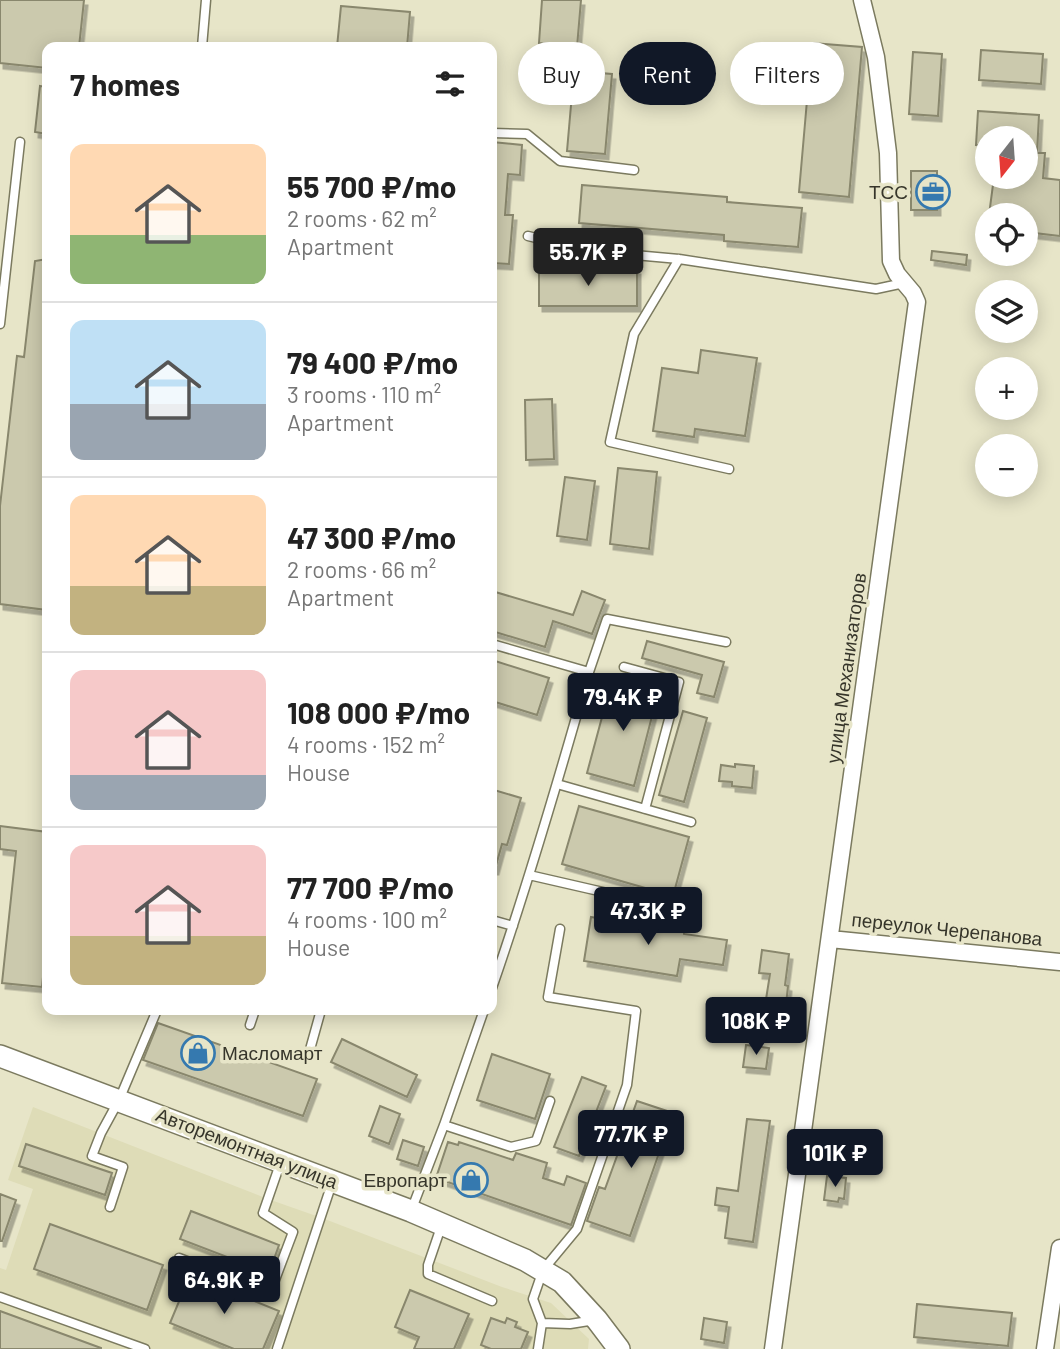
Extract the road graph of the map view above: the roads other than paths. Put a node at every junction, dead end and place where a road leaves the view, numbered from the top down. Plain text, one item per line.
1 (206, 0) edge
2 (862, 0) edge
3 (202, 42) edge
4 (497, 133) edge
5 (20, 142) dead end
6 (634, 170) dead end
7 (528, 236) dead end
8 (679, 259) junction
9 (904, 283) junction
10 (0, 324) edge
11 (729, 469) dead end
12 (726, 642) dead end
13 (497, 645) edge
14 (624, 667) dead end
15 (589, 672) junction
16 (557, 784) junction
17 (645, 809) junction
18 (691, 822) dead end
19 (529, 875) junction
20 (664, 906) dead end
21 (497, 921) edge
22 (513, 926) junction
23 (560, 929) dead end
24 (830, 939) junction
25 (1060, 962) edge
26 (497, 973) edge
27 (155, 1015) edge
28 (253, 1015) edge
29 (320, 1015) edge
30 (482, 1015) edge
31 (250, 1025) dead end
32 (309, 1053) dead end
33 (0, 1056) edge
34 (119, 1100) junction
35 (550, 1101) dead end
36 (443, 1125) junction
37 (281, 1161) junction
38 (332, 1180) junction
39 (110, 1207) dead end
40 (411, 1211) junction
41 (443, 1223) junction
42 (1060, 1248) edge
43 (179, 1258) dead end
44 (543, 1270) junction
45 (0, 1297) edge
46 (492, 1301) dead end
47 (597, 1320) junction
48 (542, 1323) junction
49 (145, 1349) edge
50 (277, 1349) edge
51 (538, 1349) edge
52 (619, 1349) edge
53 (773, 1349) edge
54 (1045, 1349) edge

1 - 3 lane
2 - 9 street, улица Механизаторов
4 - 6 lane
5 - 10 lane
7 - 8 lane
8 - 9 lane
8 - 11 lane
9 - 24 street, улица Механизаторов
12 - 15 lane
13 - 15 lane
14 - 17 lane
15 - 16 lane
16 - 17 lane
16 - 19 lane
17 - 18 lane
19 - 20 lane
19 - 22 lane
21 - 22 lane
22 - 26 lane
23 - 44 lane
24 - 25 street, переулок Черепанова
24 - 53 street, улица Механизаторов
27 - 34 lane
28 - 31 lane
29 - 32 lane
30 - 36 lane
33 - 34 street, Авторемонтная улица
34 - 37 street, Авторемонтная улица
34 - 39 lane
35 - 36 lane
36 - 40 lane
37 - 38 street, Авторемонтная улица
37 - 43 lane
38 - 40 street, Авторемонтная улица
38 - 50 lane
40 - 41 street, Авторемонтная улица
41 - 44 street, Авторемонтная улица
41 - 46 lane
42 - 54 street
44 - 47 street, Авторемонтная улица
44 - 48 lane
45 - 49 lane
47 - 48 lane
47 - 52 street, Авторемонтная улица
48 - 51 lane

